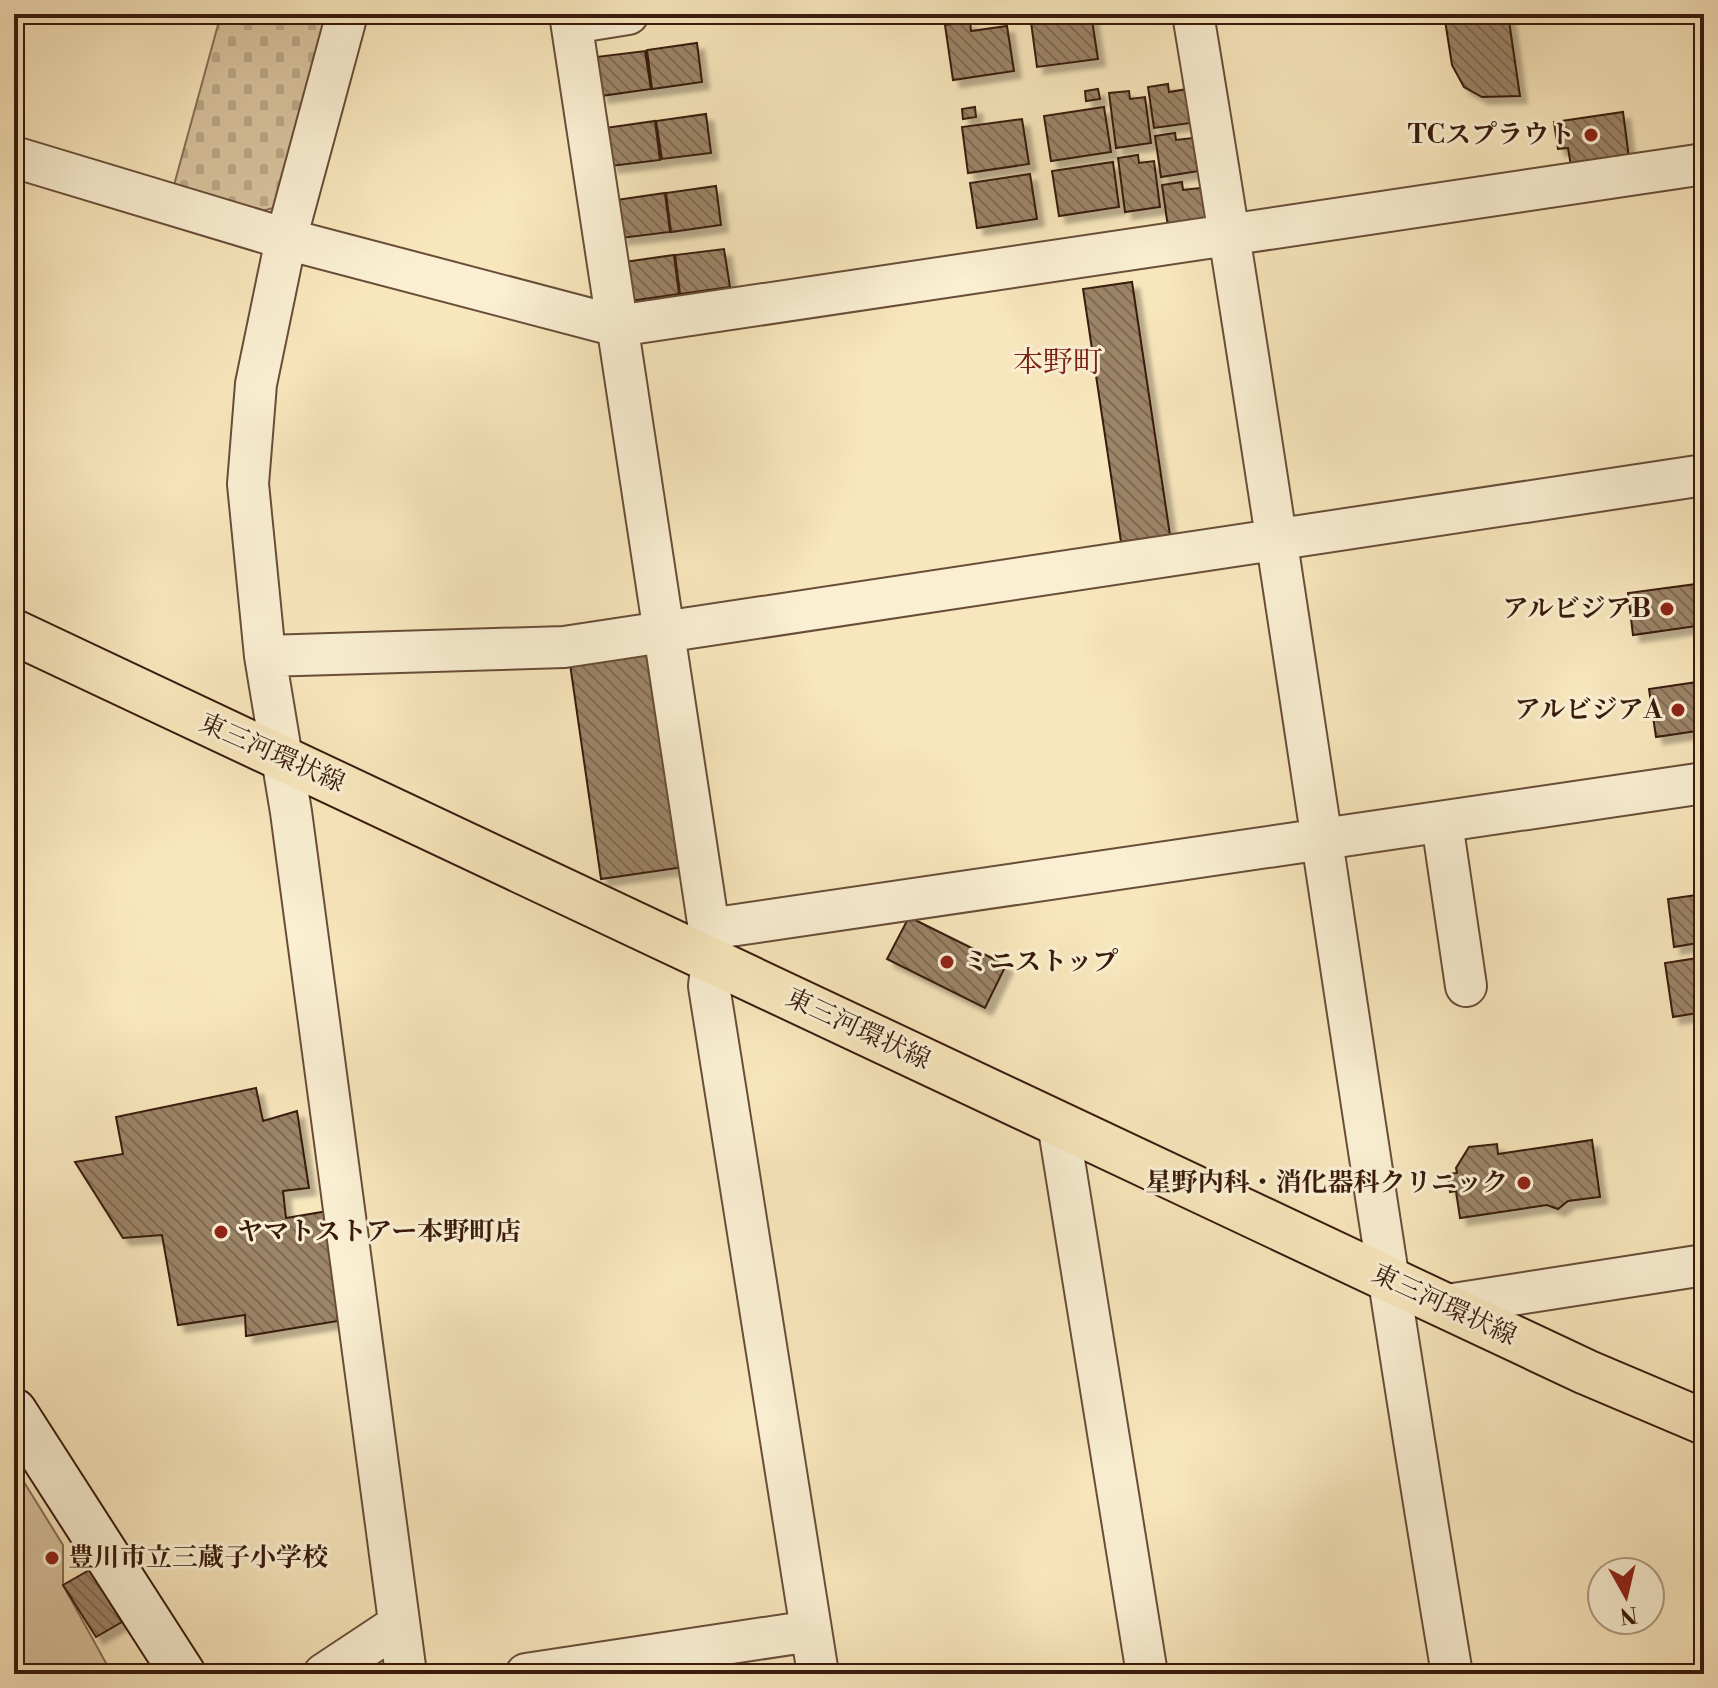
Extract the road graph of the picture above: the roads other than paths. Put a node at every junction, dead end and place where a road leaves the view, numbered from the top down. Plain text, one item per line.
1 (347, 14) edge
2 (628, 14) edge
3 (1193, 14) edge
4 (571, 18) edge
5 (14, 157) edge
6 (1704, 164) edge
7 (1229, 232) junction
8 (286, 239) junction
9 (617, 326) junction
10 (1704, 475) edge
11 (1274, 539) junction
12 (665, 631) junction
13 (14, 632) edge
14 (265, 656) junction
15 (282, 761) junction
16 (1704, 783) edge
17 (1442, 823) junction
18 (1322, 838) junction
19 (711, 944) junction
20 (1466, 986) dead end
21 (1058, 1123) junction
22 (1704, 1265) edge
23 (1386, 1278) junction
24 (1447, 1305) junction
25 (14, 1411) edge
26 (1704, 1422) edge
27 (398, 1625) junction
28 (811, 1631) junction
29 (183, 1674) edge
30 (324, 1674) edge
31 (406, 1674) edge
32 (526, 1674) edge
33 (818, 1674) edge
34 (1147, 1674) edge
35 (1452, 1674) edge

1 - 8 street
2 - 4 street
3 - 7 street
4 - 9 street
5 - 8 street
6 - 7 street
7 - 9 street
7 - 11 street
8 - 9 street
8 - 14 street
9 - 12 street
10 - 11 street
11 - 12 street
11 - 18 street
12 - 14 street
12 - 19 street
13 - 15 main road, 東三河環状線
14 - 15 street
15 - 19 main road, 東三河環状線
15 - 27 street
16 - 17 street
17 - 18 street
17 - 20 street
18 - 19 street
18 - 23 street
19 - 21 main road, 東三河環状線
19 - 28 street
21 - 23 main road, 東三河環状線
21 - 34 street
22 - 24 street
23 - 24 main road, 東三河環状線
23 - 35 street
24 - 26 main road, 東三河環状線
25 - 29 main road
27 - 30 street
27 - 31 street
28 - 32 street
28 - 33 street

